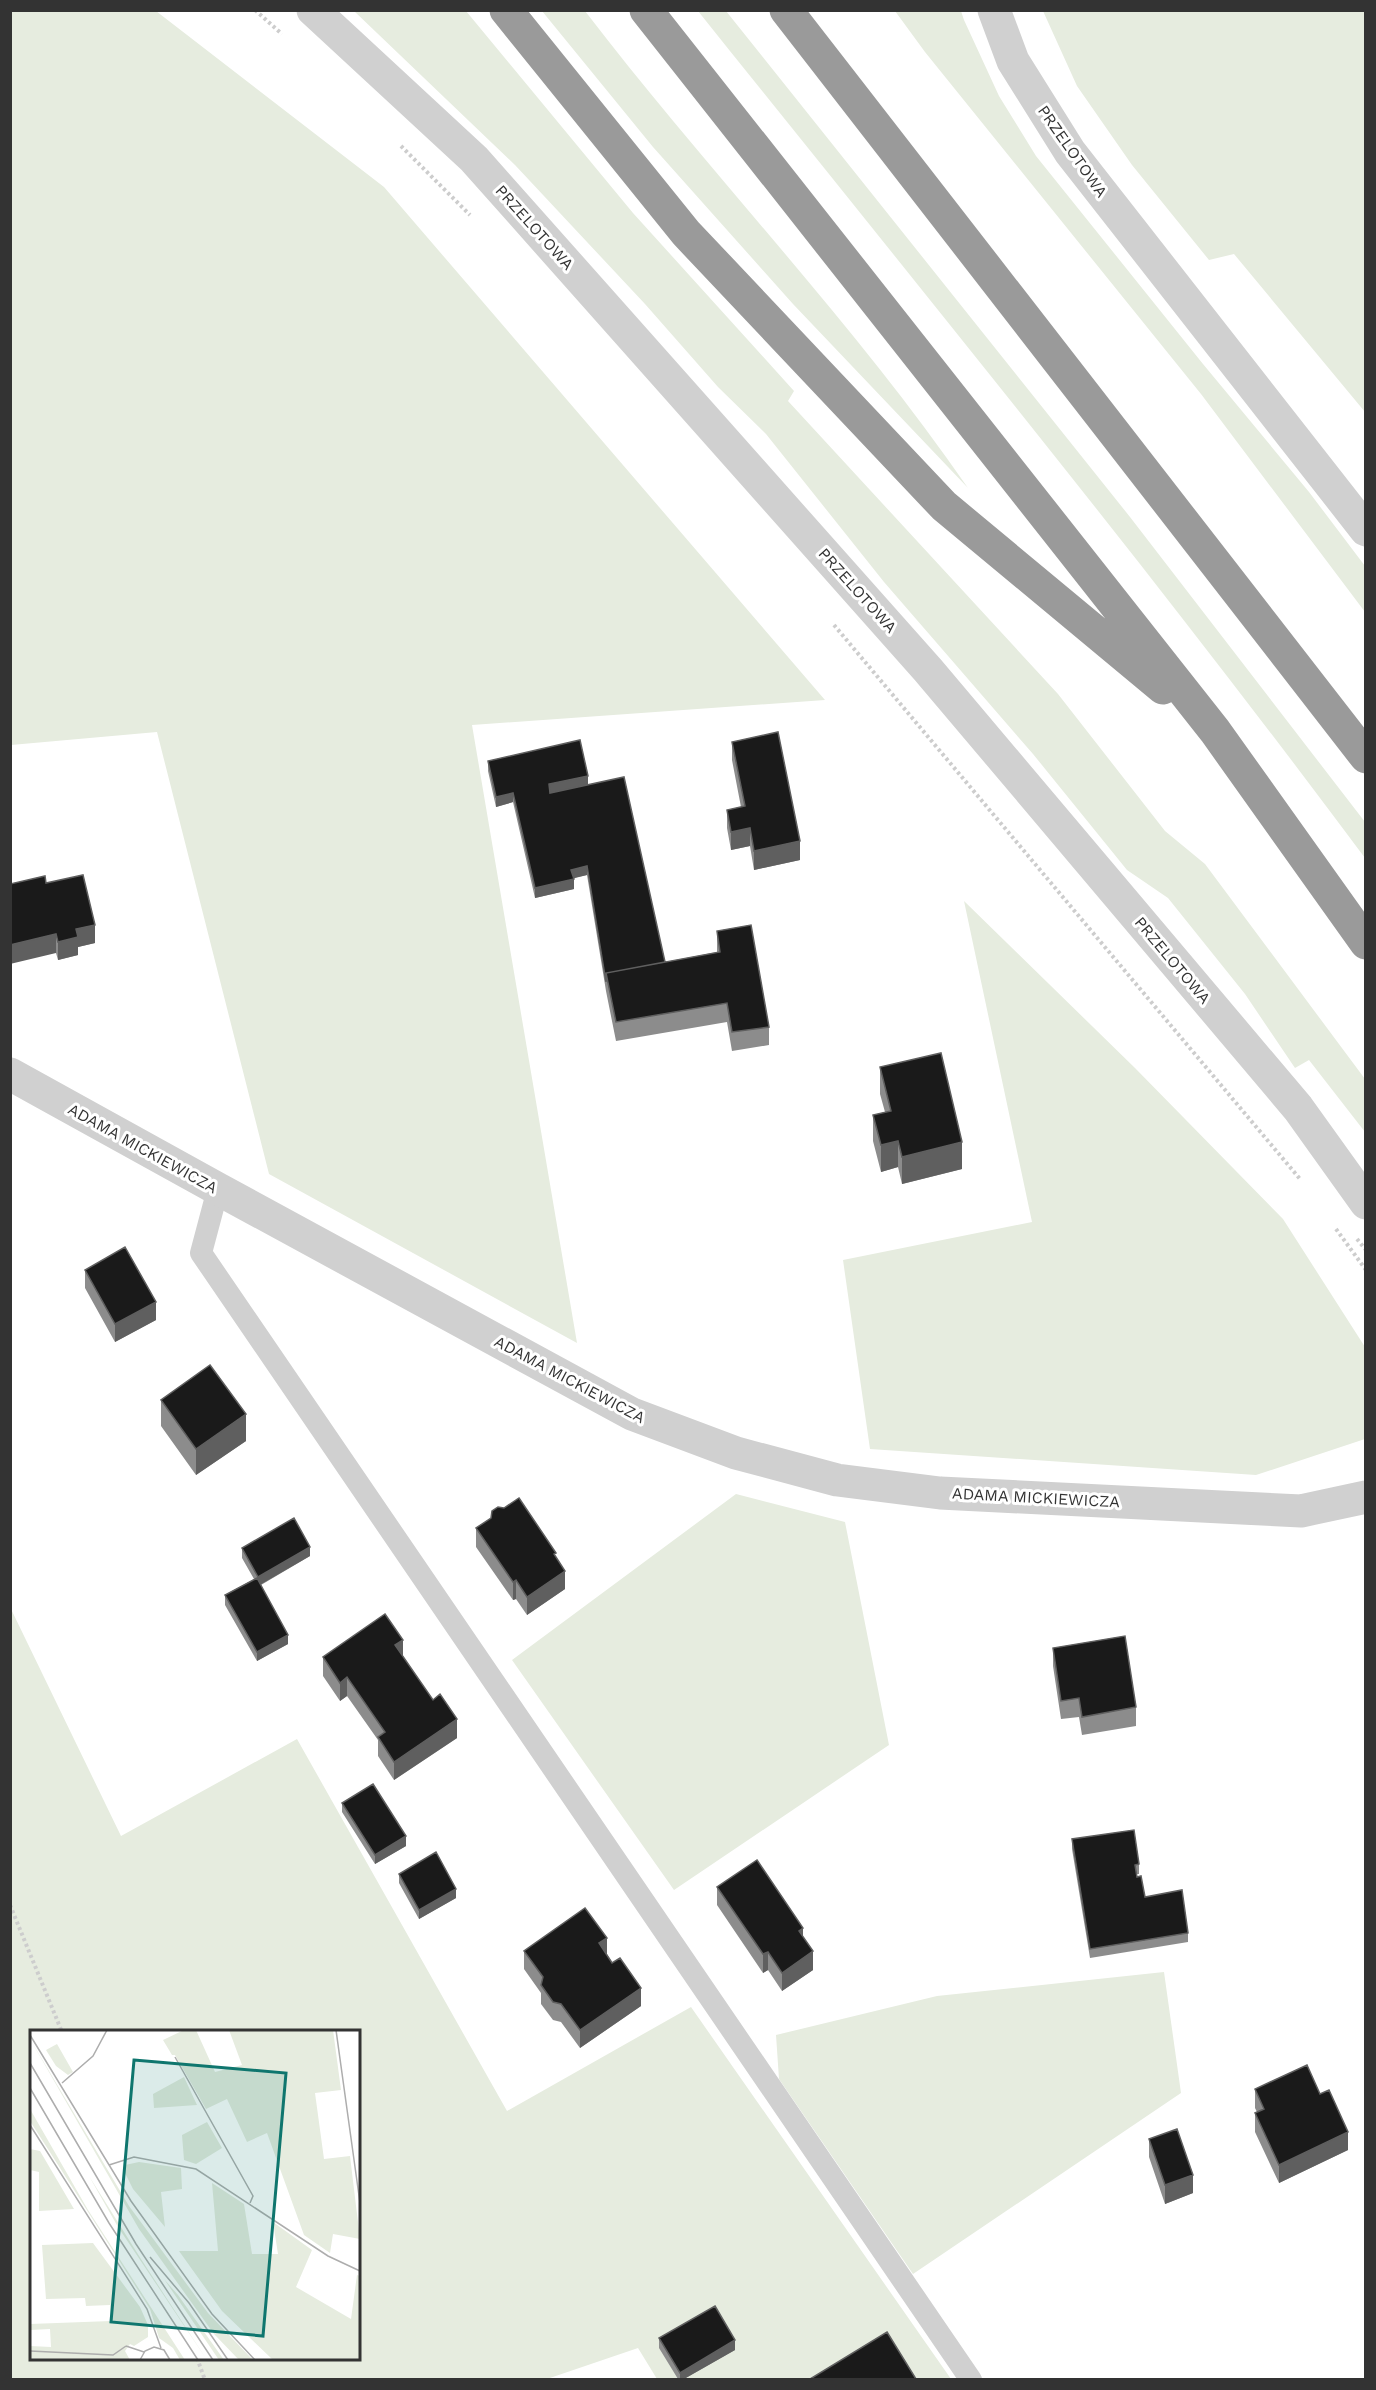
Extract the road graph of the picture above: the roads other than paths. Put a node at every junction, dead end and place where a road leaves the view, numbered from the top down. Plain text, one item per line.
1 (313, 10) edge
2 (646, 10) edge
3 (786, 11) edge
4 (996, 13) edge
5 (510, 17) edge
6 (1365, 530) edge
7 (1215, 731) junction
8 (1365, 758) edge
9 (1365, 943) edge
10 (10, 1074) edge
11 (218, 1190) junction
12 (1365, 1203) edge
13 (1365, 1497) edge
14 (970, 2379) edge

1 - 12 street, PRZELOTOWA
2 - 7 highway
3 - 8 highway
4 - 6 street, PRZELOTOWA
5 - 7 highway
7 - 9 highway
10 - 11 street, ADAMA MICKIEWICZA
11 - 13 street, ADAMA MICKIEWICZA
11 - 14 lane

